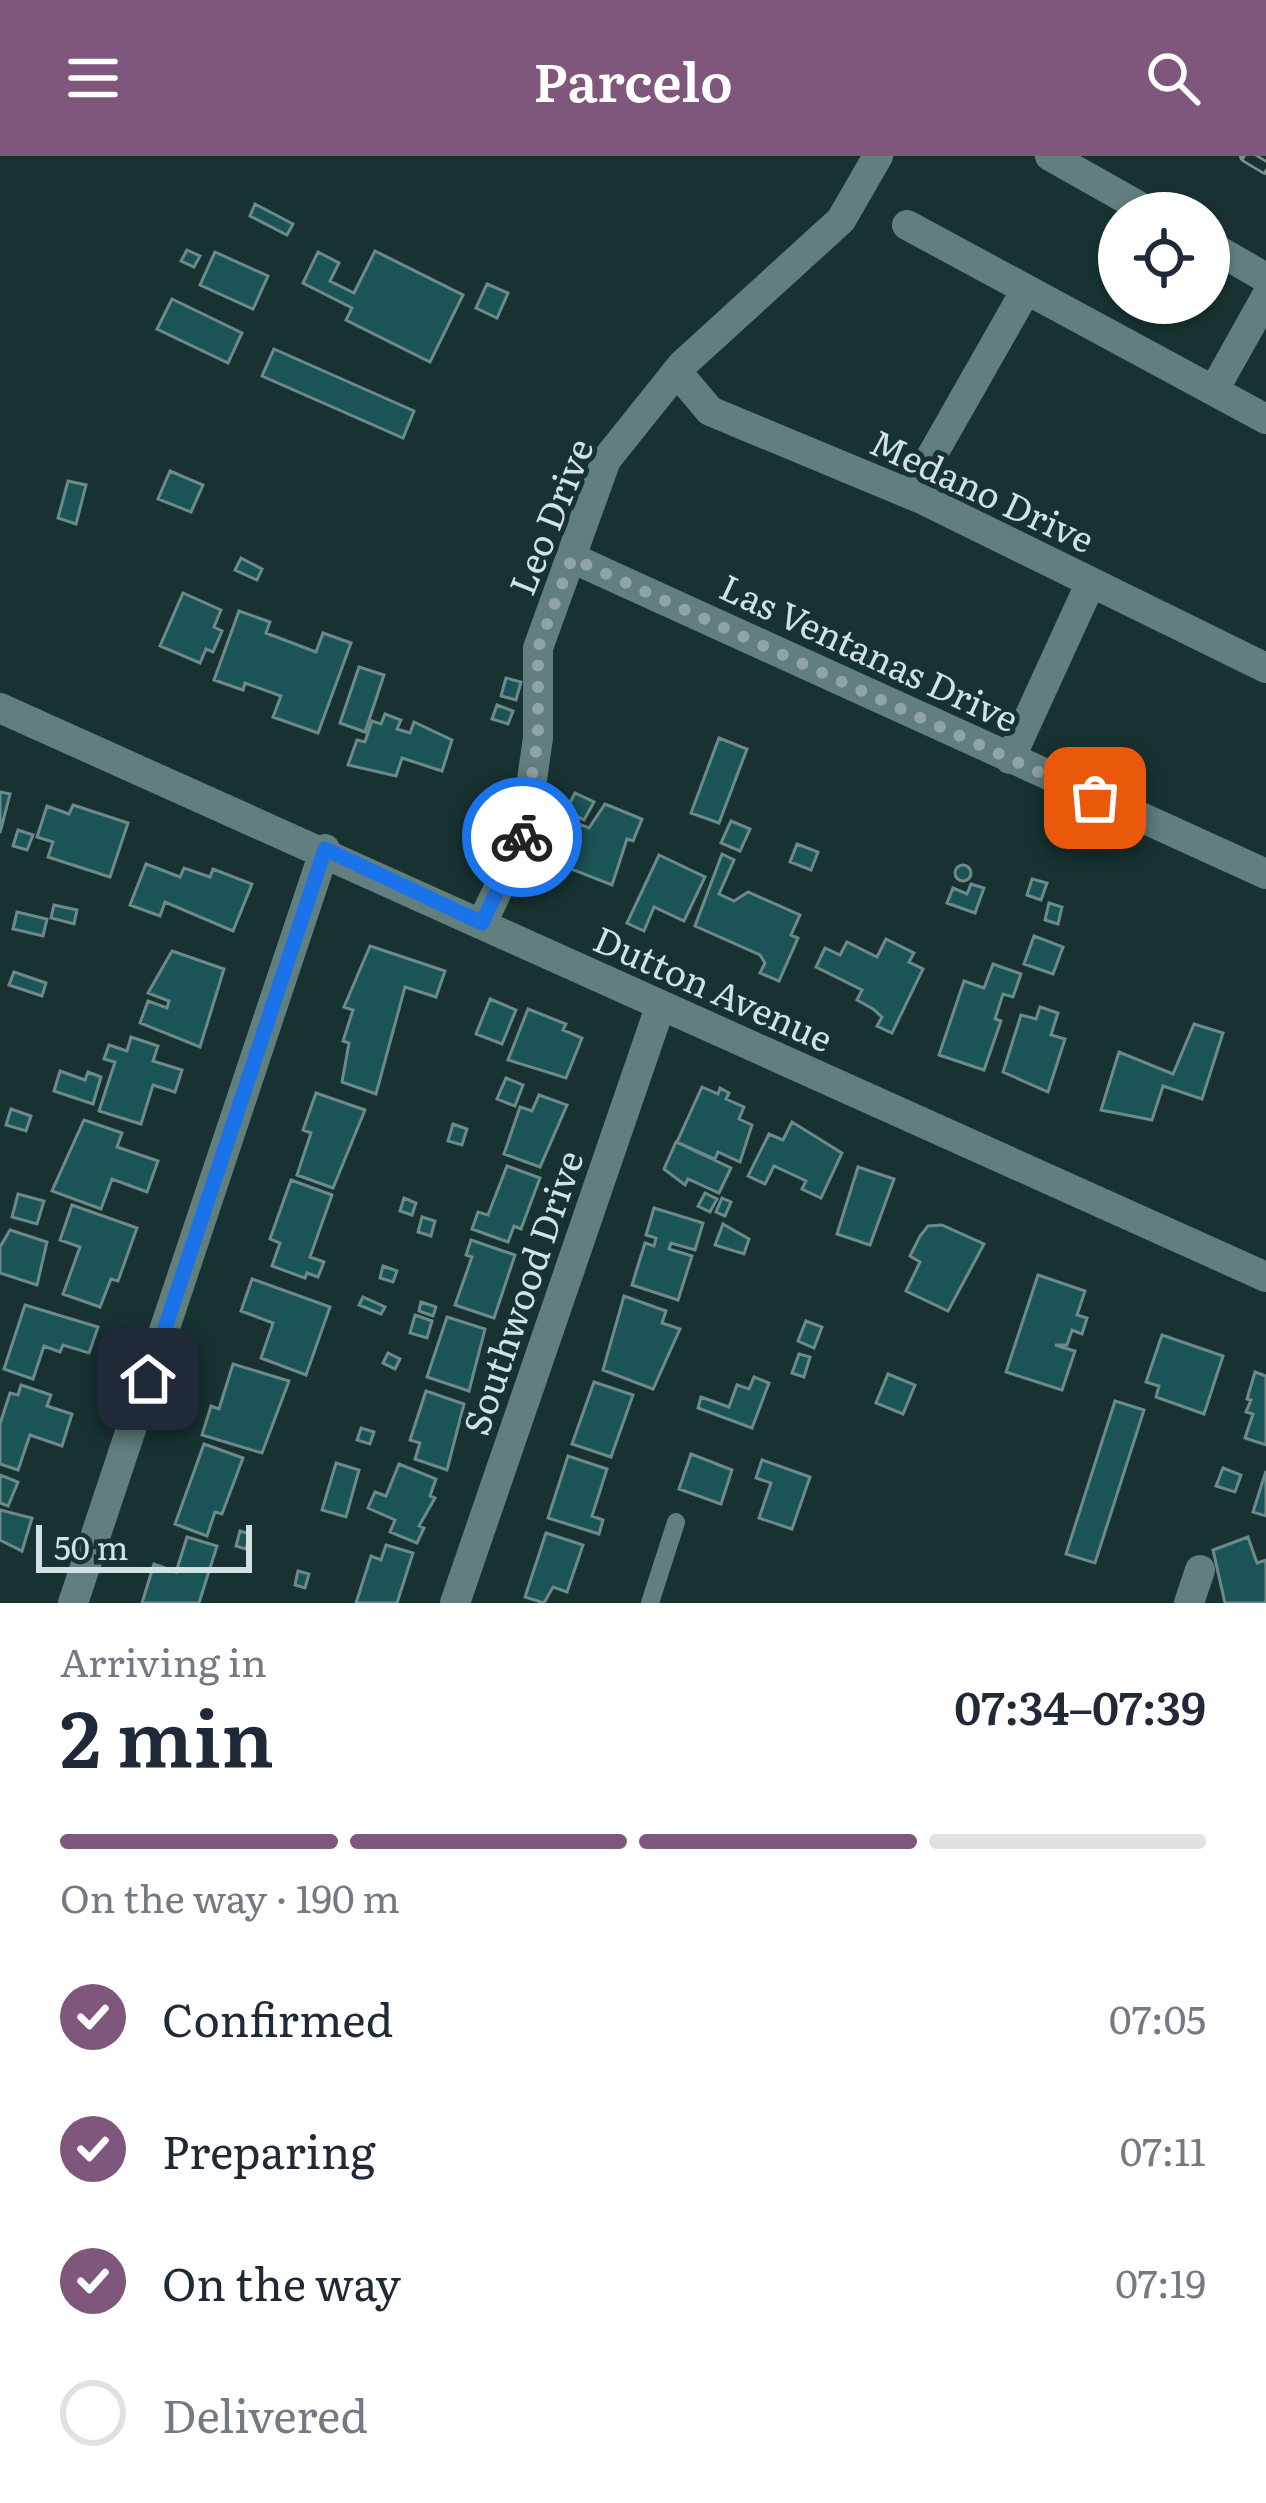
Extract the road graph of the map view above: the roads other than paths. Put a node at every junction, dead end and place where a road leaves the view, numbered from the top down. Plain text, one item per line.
1 (878, 156) edge
2 (1050, 156) edge
3 (1114, 192) edge
4 (907, 225) dead end
5 (1230, 257) edge
6 (1266, 278) edge
7 (1026, 290) junction
8 (1266, 297) edge
9 (677, 372) junction
10 (1214, 390) junction
11 (1266, 419) edge
12 (910, 494) junction
13 (572, 558) junction
14 (1091, 582) junction
15 (1266, 668) edge
16 (0, 707) edge
17 (1010, 759) junction
18 (325, 849) junction
19 (1266, 874) edge
20 (482, 923) junction
21 (660, 1007) junction
22 (1266, 1277) edge
23 (676, 1522) dead end
24 (1200, 1570) dead end
25 (74, 1603) edge
26 (455, 1603) edge
27 (650, 1603) edge
28 (1189, 1603) edge

1 - 9 street, Leo Drive
2 - 3 street
4 - 7 street
5 - 6 street
7 - 10 street
7 - 12 street
8 - 10 street
9 - 12 street, Medano Drive
9 - 13 street, Leo Drive
10 - 11 street
12 - 14 street, Medano Drive
13 - 17 street, Las Ventanas Drive
13 - 20 street, Leo Drive
14 - 15 street, Medano Drive
14 - 17 street
16 - 18 street, Dutton Avenue
17 - 19 street, Las Ventanas Drive
18 - 20 street, Dutton Avenue
18 - 25 street
20 - 21 street, Dutton Avenue
21 - 22 street, Dutton Avenue
21 - 26 street, Southwood Drive
23 - 27 lane
24 - 28 street

